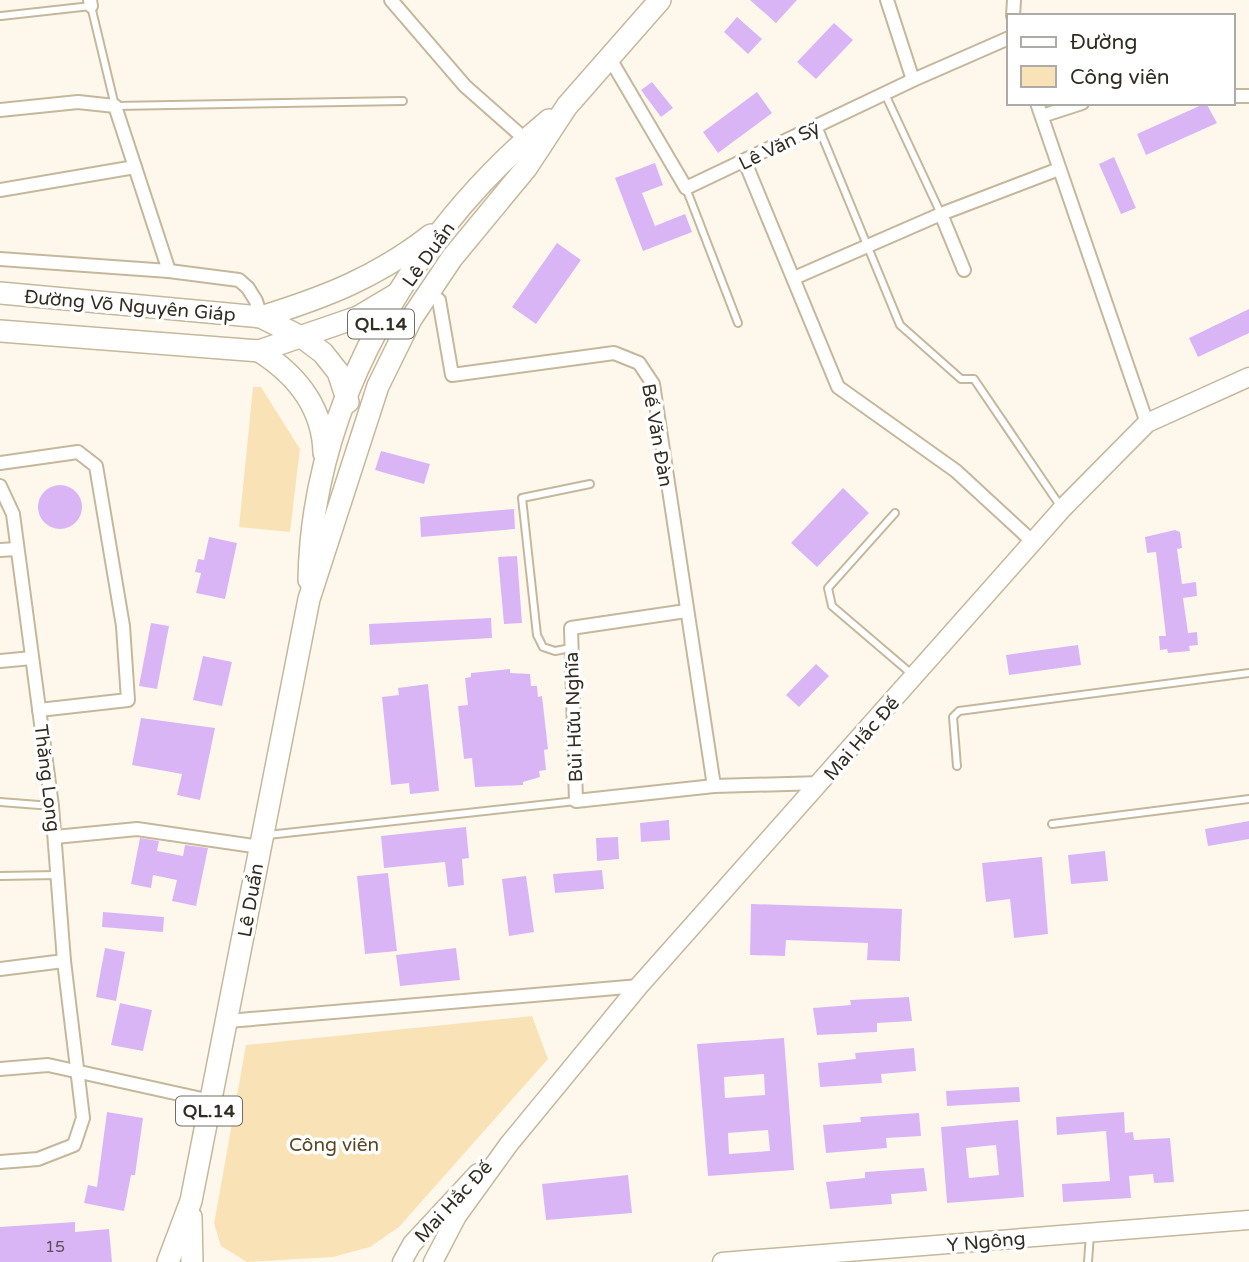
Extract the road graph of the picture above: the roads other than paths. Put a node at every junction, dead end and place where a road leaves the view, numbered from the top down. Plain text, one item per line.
1 (390, 0) edge
2 (660, 0) edge
3 (887, 0) edge
4 (90, 3) edge
5 (1, 16) edge
6 (1007, 39) edge
7 (610, 57) junction
8 (913, 80) junction
9 (886, 94) junction
10 (403, 100) dead end
11 (1038, 105) edge
12 (1076, 105) edge
13 (115, 106) junction
14 (567, 106) junction
15 (0, 110) edge
16 (1042, 116) junction
17 (818, 126) junction
18 (526, 140) junction
19 (745, 162) junction
20 (135, 167) junction
21 (1059, 169) junction
22 (686, 188) junction
23 (0, 190) edge
24 (941, 214) junction
25 (457, 215) junction
26 (867, 246) junction
27 (452, 258) junction
28 (0, 259) edge
29 (964, 270) dead end
30 (169, 271) junction
31 (794, 278) junction
32 (402, 290) junction
33 (0, 293) edge
34 (428, 293) junction
35 (261, 317) junction
36 (738, 323) dead end
37 (0, 331) edge
38 (303, 338) junction
39 (259, 351) junction
40 (1249, 376) edge
41 (346, 393) junction
42 (1147, 423) junction
43 (354, 457) junction
44 (324, 462) junction
45 (0, 463) edge
46 (590, 484) dead end
47 (0, 486) edge
48 (1062, 509) junction
49 (895, 513) dead end
50 (1033, 542) junction
51 (17, 549) junction
52 (0, 551) edge
53 (309, 599) junction
54 (686, 611) junction
55 (571, 648) junction
56 (32, 658) junction
57 (0, 661) edge
58 (1249, 673) edge
59 (915, 677) junction
60 (39, 710) junction
61 (957, 765) dead end
62 (822, 783) junction
63 (714, 786) junction
64 (1249, 799) edge
65 (576, 801) junction
66 (0, 802) edge
67 (52, 806) junction
68 (1052, 824) dead end
69 (55, 837) junction
70 (261, 841) junction
71 (58, 875) junction
72 (0, 876) edge
73 (64, 961) junction
74 (0, 969) edge
75 (639, 986) junction
76 (228, 1021) junction
77 (0, 1069) edge
78 (78, 1074) junction
79 (211, 1101) junction
80 (509, 1144) junction
81 (0, 1162) edge
82 (191, 1201) junction
83 (1249, 1220) edge
84 (1090, 1233) junction
85 (837, 1257) edge
86 (168, 1262) edge
87 (192, 1262) edge
88 (402, 1262) edge
89 (433, 1262) edge
90 (722, 1262) edge
91 (1088, 1262) edge

1 - 18 street
2 - 7 main road, Lê Duẩn / QL.14
3 - 8 street
4 - 5 lane
4 - 13 lane
6 - 8 street, Lê Văn Sỹ
7 - 14 main road, Lê Duẩn / QL.14
7 - 22 street
8 - 9 street, Lê Văn Sỹ
9 - 17 street, Lê Văn Sỹ
9 - 24 lane
10 - 13 lane
11 - 16 street
12 - 16 street
13 - 15 street
13 - 20 street
14 - 18 main road, Lê Duẩn / QL.14
14 - 27 main road, Lê Duẩn / QL.14
16 - 21 street
17 - 19 street, Lê Văn Sỹ
17 - 26 lane
18 - 25 main road, Lê Duẩn / QL.14
19 - 22 street, Lê Văn Sỹ
19 - 31 street
20 - 23 street
20 - 30 street
21 - 24 street
21 - 42 street
22 - 36 lane
24 - 26 street
24 - 29 street
25 - 32 main road, Lê Duẩn / QL.14
25 - 35 main road
26 - 31 street
26 - 48 lane
27 - 32 main road
27 - 34 main road, Lê Duẩn / QL.14
28 - 30 street
30 - 35 street
31 - 50 street
32 - 38 main road
32 - 41 main road, Lê Duẩn / QL.14
33 - 35 main road, Đường Võ Nguyên Giáp
34 - 43 main road, Lê Duẩn / QL.14
34 - 54 street, Bế Văn Đàn
35 - 38 main road
35 - 39 main road
37 - 39 main road, Đường Võ Nguyên Giáp
38 - 39 main road
38 - 41 main road
39 - 44 main road
40 - 42 street, Mai Hắc Đế
41 - 43 main road
41 - 44 main road, Lê Duẩn / QL.14
42 - 48 street, Mai Hắc Đế
43 - 53 main road, Lê Duẩn / QL.14
44 - 53 main road, Lê Duẩn / QL.14
45 - 60 street
46 - 55 lane
47 - 51 street, Thăng Long
48 - 50 street, Mai Hắc Đế
49 - 59 lane
50 - 59 street, Mai Hắc Đế
51 - 52 street
51 - 56 street, Thăng Long
53 - 70 main road, Lê Duẩn / QL.14
54 - 55 street, Bùi Hữu Nghĩa
54 - 63 street, Bế Văn Đàn
55 - 65 street, Bùi Hữu Nghĩa
56 - 57 street
56 - 60 street, Thăng Long
58 - 61 lane
59 - 62 street, Mai Hắc Đế
60 - 67 street, Thăng Long
62 - 63 street, Bùi Hữu Nghĩa
62 - 75 street, Mai Hắc Đế
63 - 65 street, Bùi Hữu Nghĩa
64 - 68 lane
65 - 70 lane
66 - 67 lane
67 - 69 street, Thăng Long
69 - 70 street
69 - 71 street, Thăng Long
70 - 76 main road, Lê Duẩn / QL.14
71 - 72 lane
71 - 73 street, Thăng Long
73 - 74 street
73 - 78 street, Thăng Long
75 - 76 street
75 - 80 street, Mai Hắc Đế
76 - 79 main road, Lê Duẩn / QL.14
77 - 78 street
78 - 79 street
78 - 81 street, Thăng Long
79 - 82 main road, Lê Duẩn / QL.14
80 - 88 street, Mai Hắc Đế
80 - 89 street, Mai Hắc Đế
82 - 86 main road, Lê Duẩn / QL.14
82 - 87 main road, Lê Duẩn / QL.14
83 - 84 street, Y Ngông
84 - 85 street, Y Ngông
84 - 91 lane
85 - 90 street, Y Ngông

